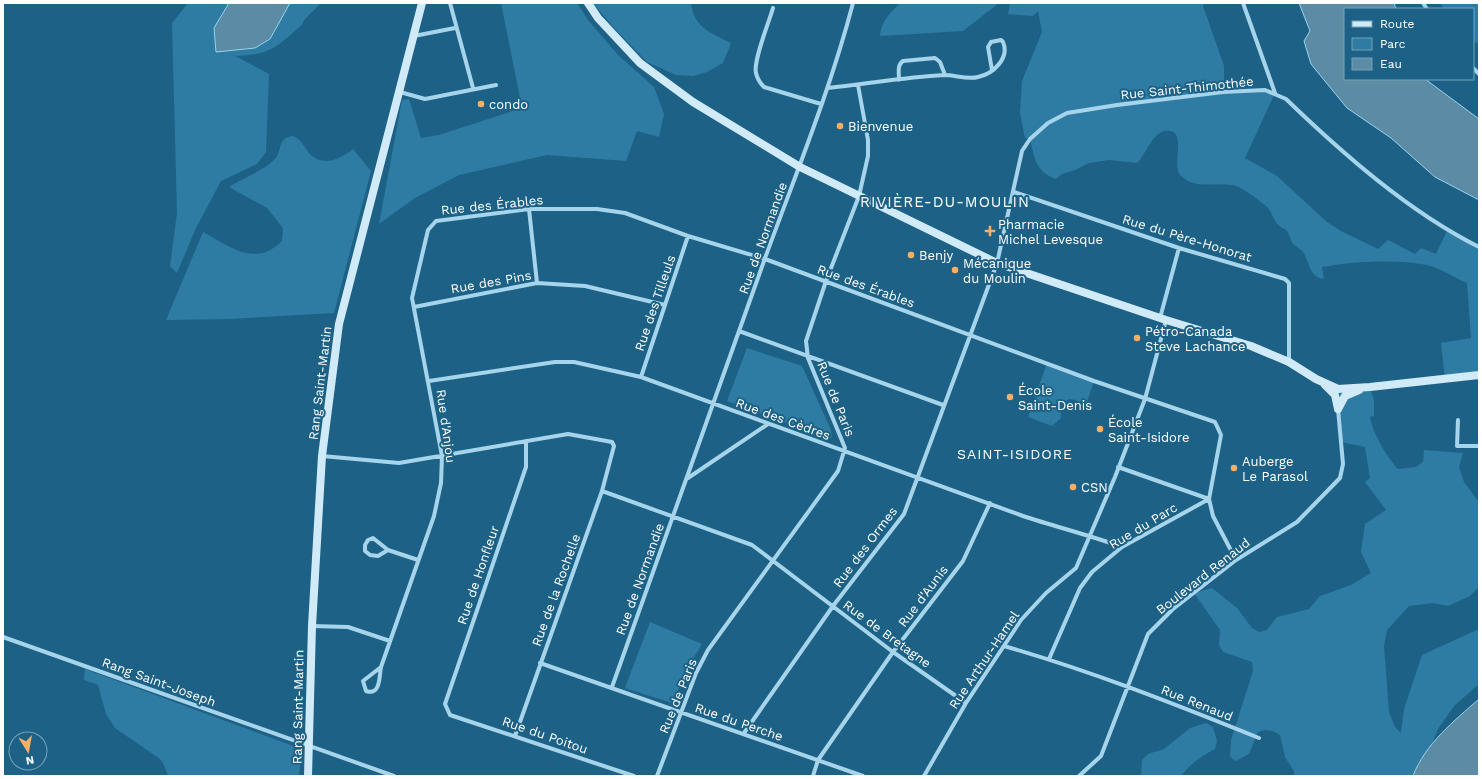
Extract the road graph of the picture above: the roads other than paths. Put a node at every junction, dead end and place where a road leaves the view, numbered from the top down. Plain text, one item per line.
1 (422, 3) edge
2 (450, 3) edge
3 (588, 3) edge
4 (853, 3) edge
5 (1243, 3) edge
6 (774, 8) dead end
7 (455, 28) junction
8 (414, 36) junction
9 (992, 70) junction
10 (945, 75) junction
11 (899, 80) junction
12 (496, 85) dead end
13 (858, 85) junction
14 (473, 88) junction
15 (828, 88) junction
16 (400, 92) junction
17 (1275, 93) junction
18 (821, 104) junction
19 (800, 167) junction
20 (1014, 192) junction
21 (859, 196) junction
22 (529, 209) junction
23 (428, 230) joint
24 (688, 236) junction
25 (1479, 247) edge
26 (1180, 248) junction
27 (765, 259) junction
28 (996, 263) junction
29 (826, 281) junction
30 (538, 283) junction
31 (665, 305) junction
32 (414, 307) junction
33 (1163, 319) junction
34 (739, 331) junction
35 (971, 336) junction
36 (808, 358) junction
37 (1290, 362) junction
38 (1479, 375) edge
39 (641, 377) junction
40 (1316, 379) junction
41 (429, 381) junction
42 (1370, 387) junction
43 (1145, 399) junction
44 (714, 404) junction
45 (943, 405) junction
46 (1338, 409) junction
47 (1458, 420) dead end
48 (768, 424) junction
49 (526, 441) junction
50 (1479, 446) edge
51 (844, 452) junction
52 (322, 456) junction
53 (442, 456) junction
54 (1118, 467) junction
55 (917, 476) junction
56 (688, 478) junction
57 (602, 491) junction
58 (1209, 500) junction
59 (990, 504) junction
60 (673, 516) junction
61 (1090, 535) junction
62 (1122, 547) junction
63 (388, 550) junction
64 (418, 560) junction
65 (774, 560) junction
66 (1236, 560) junction
67 (833, 606) junction
68 (312, 626) junction
69 (3, 637) edge
70 (390, 641) junction
71 (1004, 646) junction
72 (893, 652) junction
73 (1049, 659) junction
74 (540, 663) junction
75 (381, 667) junction
76 (1128, 686) junction
77 (612, 687) junction
78 (966, 703) junction
79 (681, 712) junction
80 (450, 714) joint
81 (744, 733) junction
82 (515, 736) junction
83 (1260, 738) dead end
84 (309, 746) junction
85 (818, 760) junction
86 (308, 776) edge
87 (394, 776) edge
88 (634, 776) edge
89 (657, 776) edge
90 (814, 776) edge
91 (863, 776) edge
92 (924, 776) edge
93 (1079, 776) edge

1 - 8 main road, Rang Saint-Martin
2 - 7 street
3 - 19 main road
4 - 15 street, Rue de Normandie
5 - 17 street
6 - 18 street
7 - 8 street
7 - 14 street
8 - 16 main road, Rang Saint-Martin
9 - 9 street
9 - 10 street
10 - 11 street
10 - 11 street
11 - 13 street
12 - 14 street
13 - 15 street
13 - 21 street, Rue de Paris
14 - 16 street
15 - 18 street, Rue de Normandie
16 - 52 main road, Rang Saint-Martin
17 - 20 street, Rue Saint-Thimothée
17 - 25 street, Rue Saint-Thimothée
18 - 19 street, Rue de Normandie
19 - 21 main road
19 - 27 street, Rue de Normandie
20 - 26 street, Rue du Père-Honorat
20 - 28 street, Rue Saint-Thimothée
21 - 28 main road
21 - 29 street, Rue de Paris
22 - 23 street, Rue des Érables
22 - 24 street, Rue des Érables
22 - 30 street
23 - 32 street, Rue d'Anjou
24 - 27 street, Rue des Érables
24 - 31 street, Rue des Tilleuls
26 - 33 street, Rue Arthur-Hamel
26 - 37 street, Rue du Père-Honorat
27 - 29 street, Rue des Érables
27 - 34 street, Rue de Normandie
28 - 33 main road
28 - 35 street, Rue des Ormes
29 - 35 street, Rue des Érables
29 - 36 street, Rue de Paris
30 - 31 street, Rue des Pins
30 - 32 street, Rue des Pins
31 - 39 street, Rue des Tilleuls
32 - 41 street, Rue d'Anjou
33 - 37 main road
33 - 43 street, Rue Arthur-Hamel
34 - 36 street
34 - 44 street, Rue de Normandie
35 - 43 street, Rue des Érables
35 - 45 street, Rue des Ormes
36 - 45 street
36 - 51 street, Rue de Paris
37 - 40 main road
38 - 42 main road
39 - 41 street, Rue des Cèdres
39 - 44 street, Rue des Cèdres
40 - 42 main road
40 - 46 main road
41 - 53 street, Rue d'Anjou
42 - 46 main road
43 - 54 street, Rue Arthur-Hamel
43 - 58 street, Rue des Érables
44 - 48 street, Rue des Cèdres
44 - 56 street, Rue de Normandie
45 - 55 street, Rue des Ormes
46 - 66 street, Boulevard Renaud
47 - 50 street
48 - 51 street, Rue des Cèdres
48 - 56 street
49 - 53 street
49 - 57 street, Rue de la Rochelle
49 - 80 street, Rue de Honfleur
51 - 55 street, Rue des Cèdres
51 - 65 street, Rue de Paris
52 - 53 street
52 - 68 main road, Rang Saint-Martin
53 - 64 street, Rue d'Anjou
54 - 58 street
54 - 61 street, Rue Arthur-Hamel
55 - 59 street, Rue des Cèdres
55 - 67 street, Rue des Ormes
56 - 60 street, Rue de Normandie
57 - 60 street, Rue de Bretagne
57 - 74 street, Rue de la Rochelle
58 - 62 street, Rue du Parc
58 - 66 street
59 - 61 street, Rue des Cèdres
59 - 72 street, Rue d'Aunis
60 - 65 street, Rue de Bretagne
60 - 77 street, Rue de Normandie
61 - 62 street, Rue des Cèdres
61 - 71 street, Rue Arthur-Hamel
62 - 73 street, Rue du Parc
63 - 63 street
63 - 64 street
64 - 70 street, Rue d'Anjou
65 - 67 street, Rue de Bretagne
65 - 79 street, Rue de Paris
66 - 76 street, Boulevard Renaud
67 - 72 street, Rue de Bretagne
67 - 81 street, Rue des Ormes
68 - 70 street
68 - 84 main road, Rang Saint-Martin
69 - 84 street, Rang Saint-Joseph
70 - 75 street, Rue d'Anjou
71 - 73 street, Rue Renaud
71 - 78 street, Rue Arthur-Hamel
72 - 78 street, Rue de Bretagne
72 - 85 street, Rue d'Aunis
73 - 76 street, Rue Renaud
74 - 77 street, Rue du Perche
74 - 82 street, Rue de la Rochelle
75 - 75 street, Rue d'Anjou
76 - 83 street, Rue Renaud
76 - 93 street, Boulevard Renaud
77 - 79 street, Rue du Perche
78 - 92 street, Rue Arthur-Hamel
79 - 81 street, Rue du Perche
79 - 89 street, Rue de Paris
80 - 82 street, Rue du Poitou
81 - 85 street, Rue du Perche
82 - 88 street, Rue du Poitou
84 - 86 main road, Rang Saint-Martin
84 - 87 street, Rang Saint-Joseph
85 - 90 street, Rue d'Aunis
85 - 91 street, Rue du Perche

